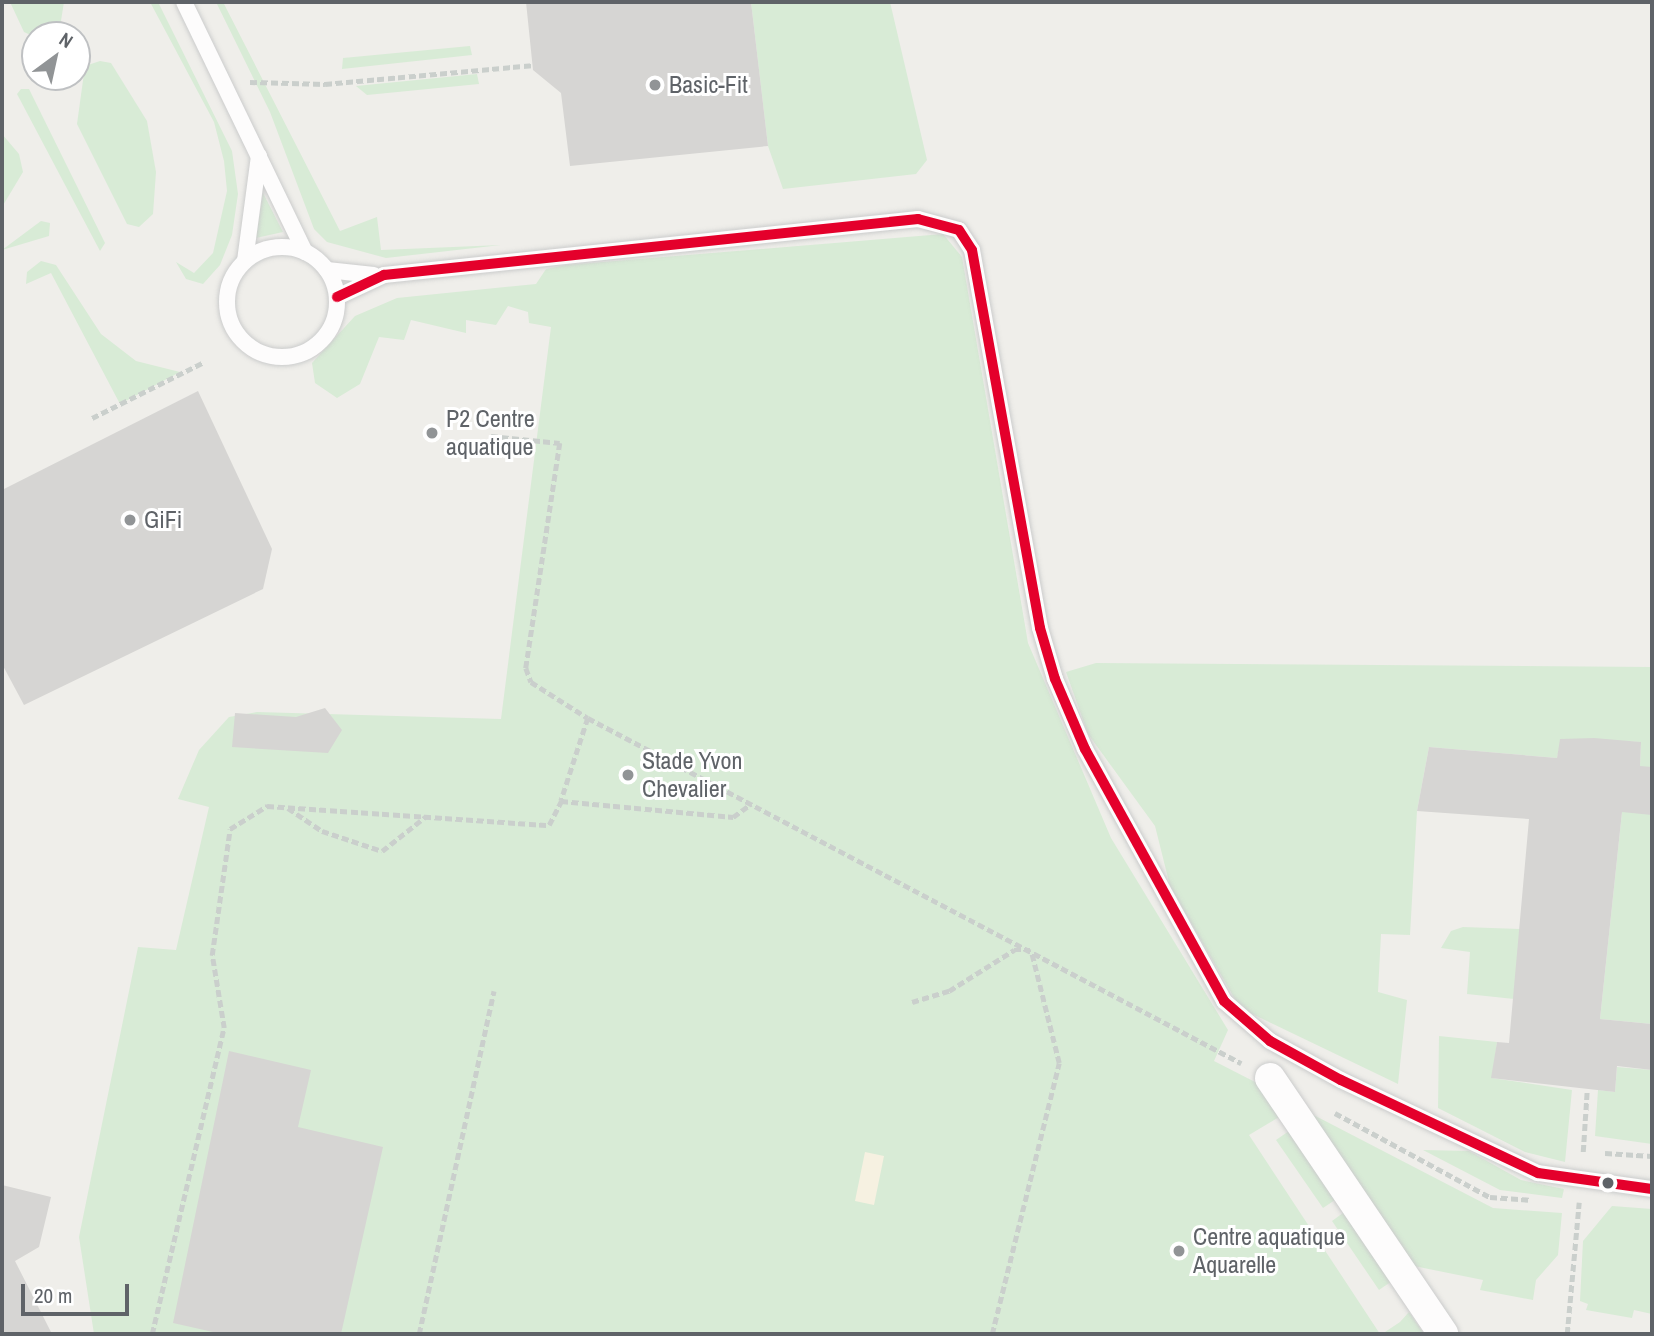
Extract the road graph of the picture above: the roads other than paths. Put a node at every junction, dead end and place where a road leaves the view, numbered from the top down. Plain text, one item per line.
1 (184, 2) edge
2 (259, 156) junction
3 (305, 251) junction
4 (245, 261) junction
5 (327, 270) junction
6 (384, 275) junction
7 (337, 297) junction
8 (1270, 1078) dead end
9 (1652, 1189) edge
10 (1443, 1334) edge

1 - 2 lane
2 - 3 lane
2 - 4 lane
3 - 4 lane
3 - 5 lane
4 - 7 lane
5 - 6 lane
5 - 7 lane
6 - 7 lane
6 - 9 lane
8 - 10 street

